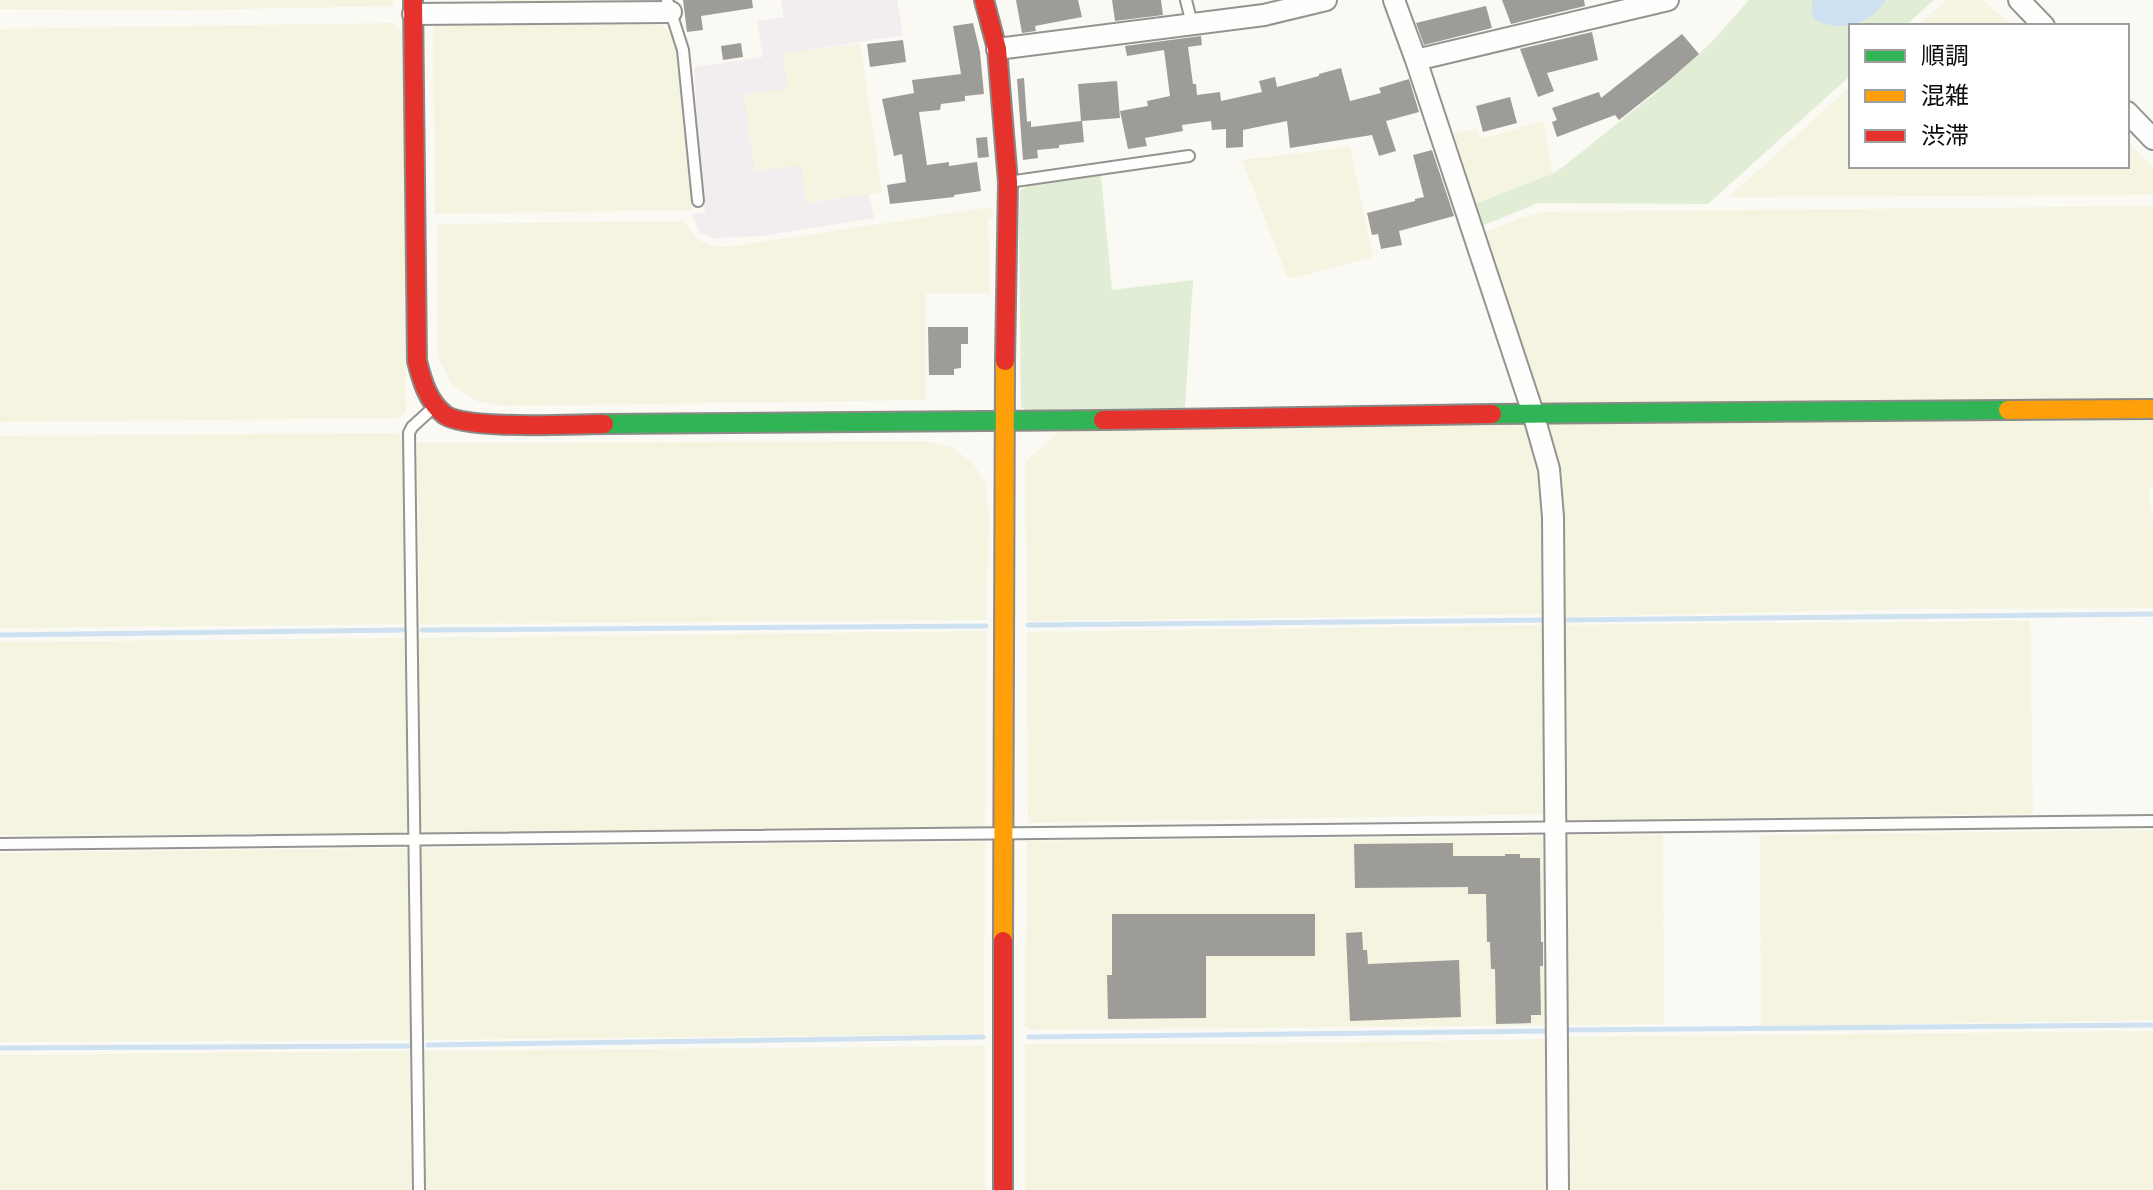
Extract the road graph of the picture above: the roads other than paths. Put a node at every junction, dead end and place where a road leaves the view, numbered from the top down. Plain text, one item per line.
1 (984, 0) edge
2 (1186, 0) edge
3 (1326, 0) edge
4 (1394, 0) edge
5 (1668, 0) edge
6 (2019, 0) edge
7 (669, 6) edge
8 (413, 7) edge
9 (1192, 24) junction
10 (2042, 24) edge
11 (997, 49) junction
12 (1416, 60) junction
13 (2129, 114) edge
14 (2153, 139) edge
15 (1189, 156) dead end
16 (1008, 182) junction
17 (698, 201) dead end
18 (434, 407) junction
19 (2153, 409) edge
20 (1533, 413) junction
21 (1004, 422) junction
22 (2153, 821) edge
23 (1554, 826) junction
24 (1005, 833) junction
25 (413, 839) junction
26 (0, 844) edge
27 (419, 1190) edge
28 (1003, 1190) edge
29 (1558, 1190) edge

1 - 11 street
2 - 9 lane
3 - 9 street
4 - 12 street
5 - 12 street
6 - 10 street
7 - 8 street
7 - 17 lane
8 - 18 street
9 - 11 street
11 - 16 street
12 - 20 street
13 - 14 street
15 - 16 lane
16 - 21 street
18 - 21 street
18 - 25 lane
19 - 20 street
20 - 21 street
20 - 23 street
21 - 24 street
22 - 23 lane
23 - 24 lane
23 - 29 street
24 - 25 lane
24 - 28 street
25 - 26 lane
25 - 27 lane

